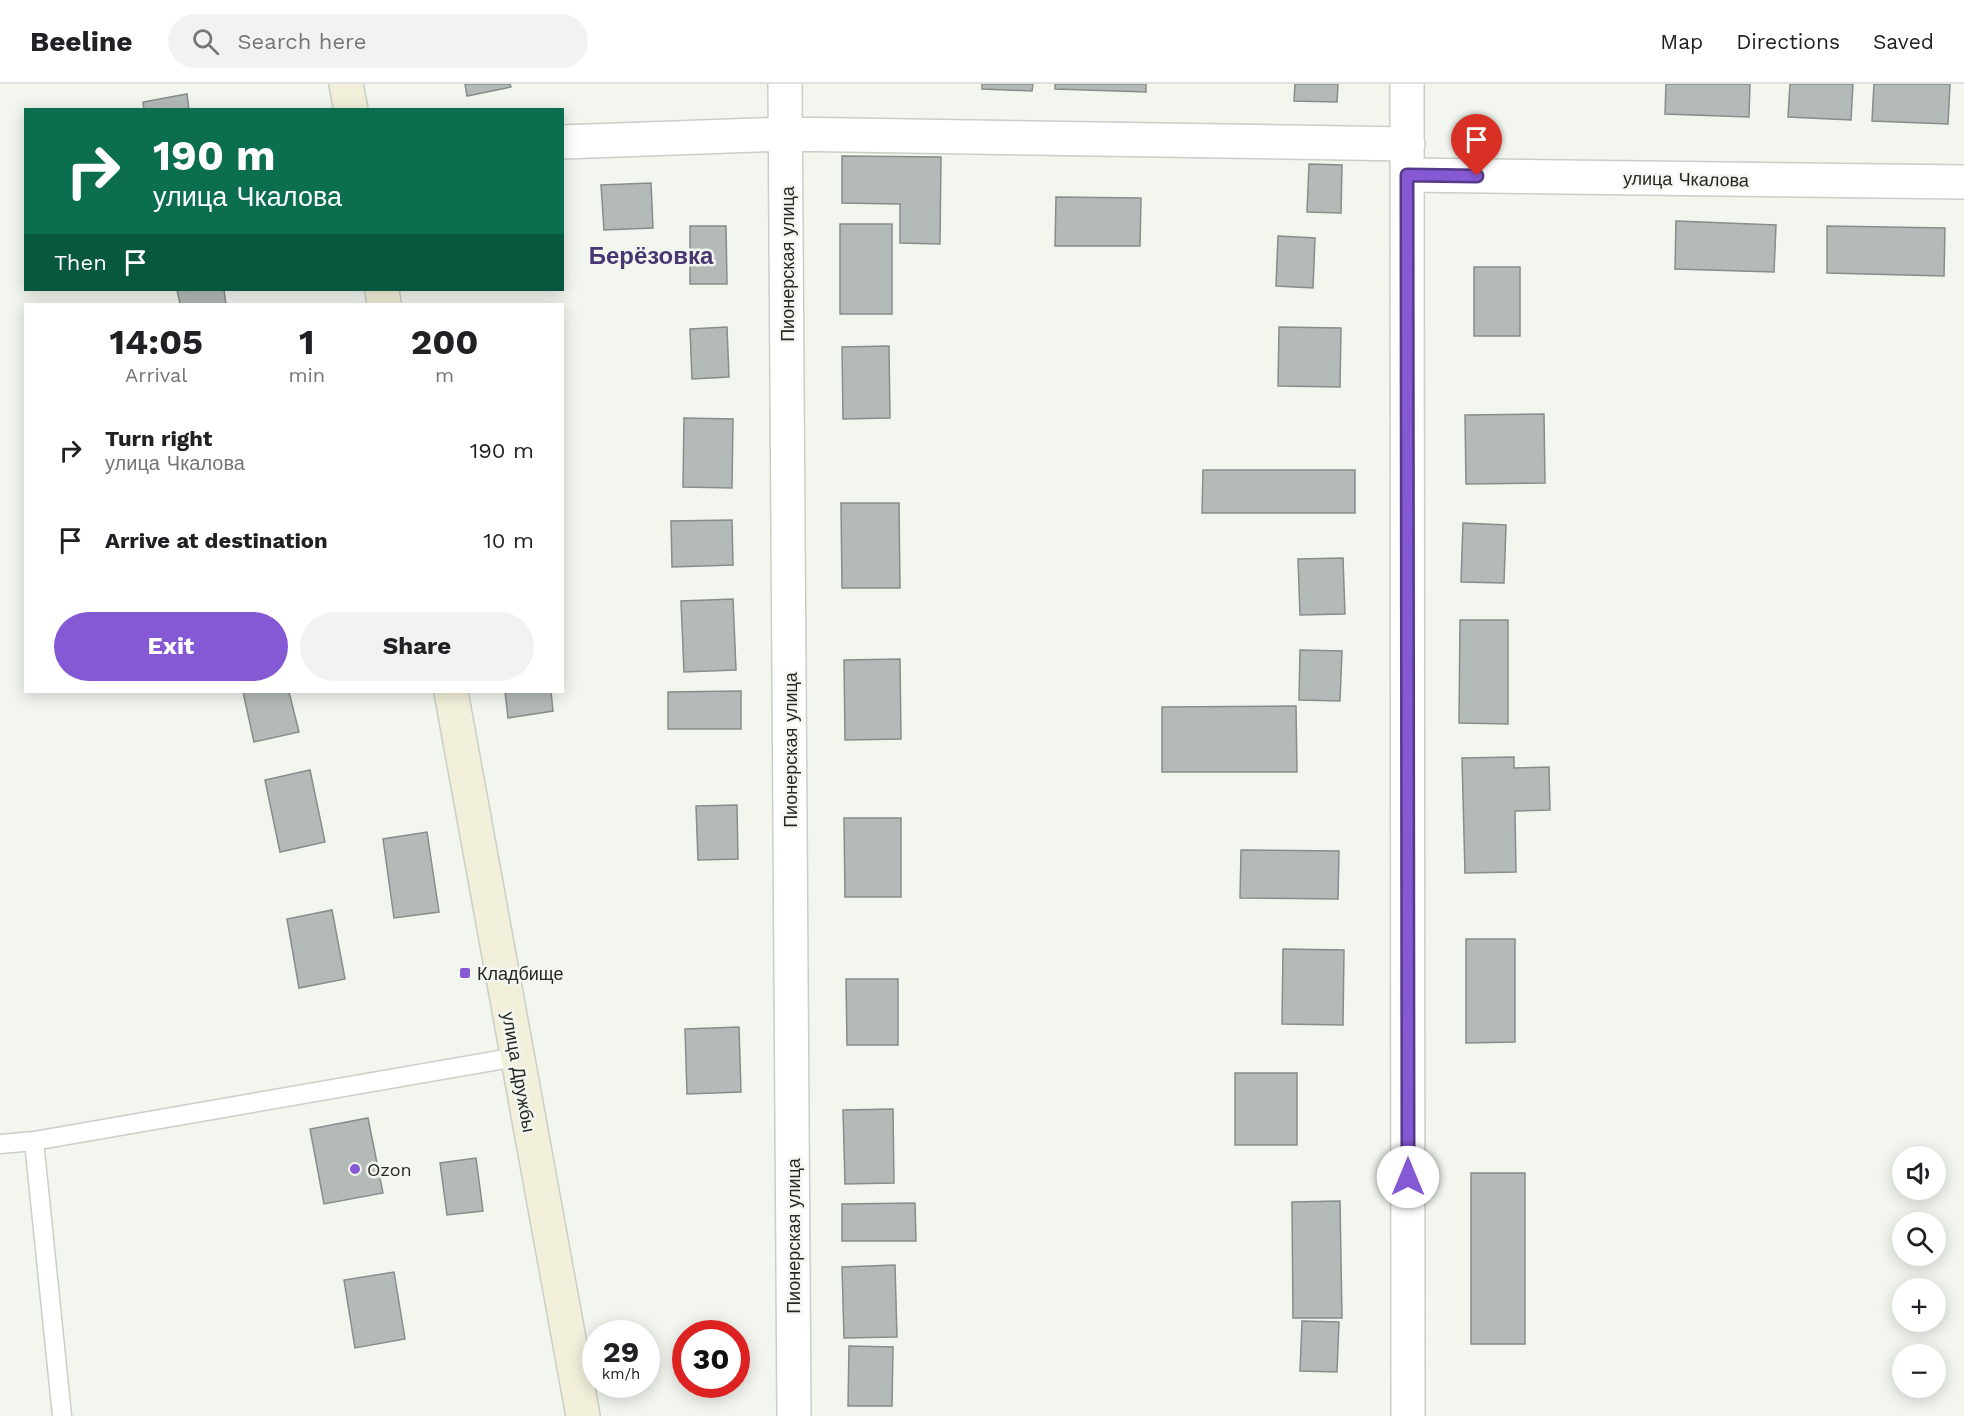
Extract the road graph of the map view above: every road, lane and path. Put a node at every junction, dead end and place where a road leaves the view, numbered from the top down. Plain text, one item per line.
1 (346, 84) edge
2 (785, 84) edge
3 (1407, 84) edge
4 (351, 108) edge
5 (786, 134) junction
6 (564, 142) edge
7 (1408, 159) junction
8 (1964, 182) edge
9 (451, 693) edge
10 (516, 1057) junction
11 (34, 1141) junction
12 (0, 1144) edge
13 (62, 1416) edge
14 (583, 1416) edge
15 (794, 1416) edge
16 (1408, 1416) edge

1 - 4 main road
2 - 5 street, Пионерская улица
3 - 7 street
5 - 6 street, улица Чкалова
5 - 7 street, улица Чкалова
5 - 15 street, Пионерская улица
7 - 8 street, улица Чкалова
7 - 16 street
9 - 10 main road, улица Дружбы
10 - 11 lane
10 - 14 main road, улица Дружбы
11 - 12 lane
11 - 13 lane

